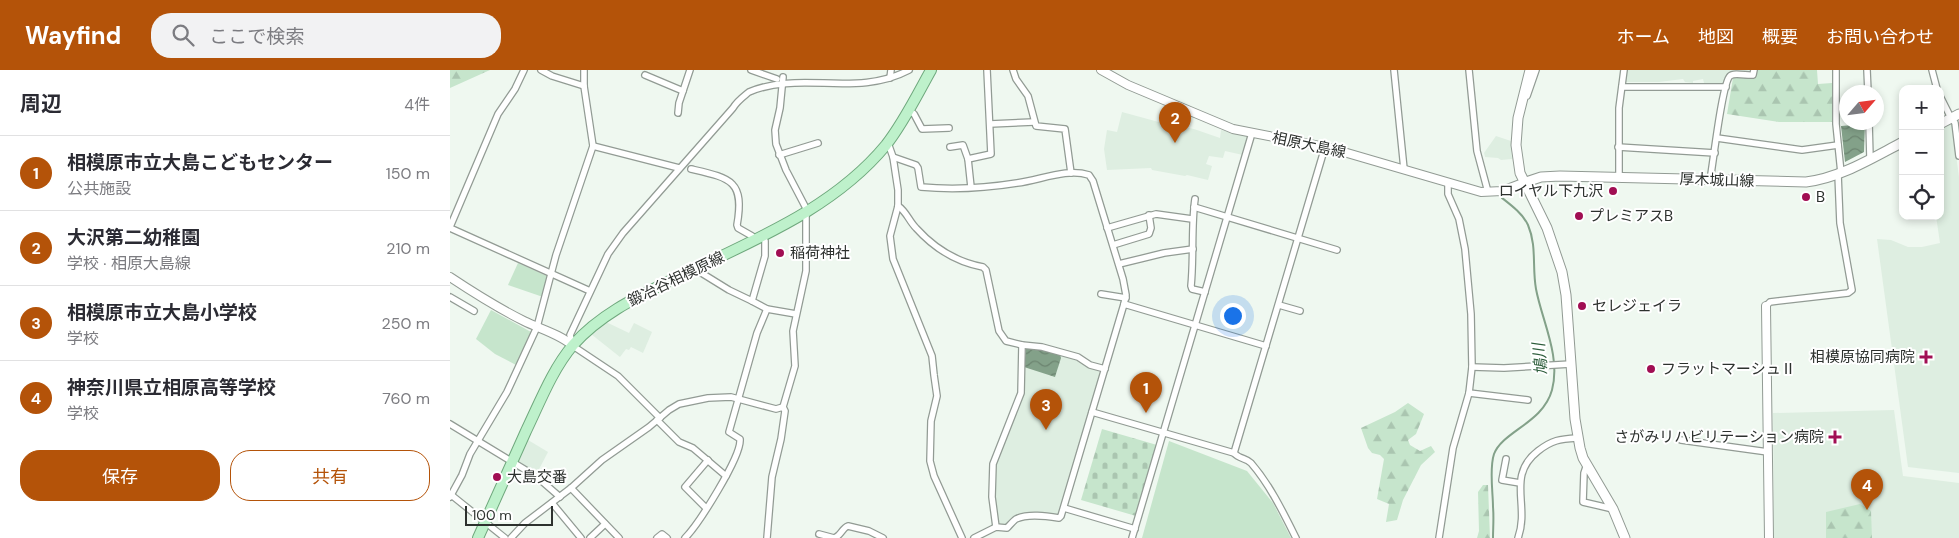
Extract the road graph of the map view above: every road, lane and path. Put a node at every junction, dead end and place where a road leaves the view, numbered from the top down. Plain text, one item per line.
1 (524, 70) edge
2 (541, 70) edge
3 (584, 70) edge
4 (690, 70) edge
5 (751, 70) edge
6 (891, 70) edge
7 (908, 70) edge
8 (931, 70) edge
9 (987, 70) edge
10 (1013, 70) edge
11 (1101, 70) edge
12 (1394, 70) edge
13 (1469, 70) edge
14 (1530, 70) edge
15 (1536, 70) edge
16 (1624, 70) edge
17 (1754, 70) edge
18 (1836, 70) edge
19 (1868, 70) edge
20 (1932, 70) edge
21 (645, 75) dead end
22 (792, 75) dead end
23 (822, 76) dead end
24 (783, 77) junction
25 (890, 78) junction
26 (776, 79) junction
27 (1868, 85) edge
28 (1936, 85) edge
29 (584, 86) junction
30 (1622, 86) junction
31 (1726, 87) junction
32 (683, 91) junction
33 (1944, 102) edge
34 (1519, 109) junction
35 (909, 110) junction
36 (678, 113) dead end
37 (1954, 117) edge
38 (1034, 122) junction
39 (990, 124) junction
40 (948, 128) dead end
41 (1869, 130) edge
42 (1252, 133) junction
43 (1717, 138) junction
44 (818, 143) dead end
45 (888, 143) junction
46 (1899, 144) edge
47 (1838, 145) junction
48 (592, 146) junction
49 (950, 147) dead end
50 (1325, 147) junction
51 (1618, 147) junction
52 (1715, 153) junction
53 (779, 155) junction
54 (1959, 156) edge
55 (893, 157) junction
56 (1870, 158) junction
57 (968, 159) junction
58 (679, 168) junction
59 (1404, 168) junction
60 (691, 169) dead end
61 (1071, 173) junction
62 (1839, 174) junction
63 (1619, 177) junction
64 (1710, 180) junction
65 (1448, 182) junction
66 (1523, 183) junction
67 (971, 188) junction
68 (1488, 192) junction
69 (1195, 199) dead end
70 (898, 206) junction
71 (1194, 207) junction
72 (807, 212) junction
73 (1149, 215) junction
74 (1227, 217) junction
75 (1192, 219) junction
76 (450, 227) edge
77 (1107, 228) junction
78 (752, 236) dead end
79 (1298, 238) junction
80 (764, 240) dead end
81 (1113, 245) junction
82 (1193, 249) junction
83 (1337, 250) dead end
84 (1119, 264) junction
85 (695, 269) junction
86 (551, 273) junction
87 (450, 277) edge
88 (590, 291) junction
89 (1205, 292) junction
90 (1101, 294) dead end
91 (453, 299) edge
92 (752, 301) junction
93 (1125, 301) junction
94 (1278, 305) junction
95 (1766, 306) joint
96 (767, 309) junction
97 (1300, 311) dead end
98 (474, 312) dead end
99 (796, 314) junction
100 (1195, 326) junction
101 (537, 327) junction
102 (1022, 345) junction
103 (573, 346) junction
104 (1266, 346) junction
105 (1571, 364) junction
106 (1472, 367) junction
107 (1104, 369) junction
108 (1469, 393) junction
109 (740, 400) junction
110 (1528, 400) dead end
111 (783, 407) junction
112 (1092, 412) junction
113 (658, 419) junction
114 (450, 424) edge
115 (1163, 433) junction
116 (1577, 438) junction
117 (1681, 440) dead end
118 (477, 441) junction
119 (1768, 452) junction
120 (1234, 453) junction
121 (1506, 459) dead end
122 (708, 460) junction
123 (512, 463) junction
124 (1586, 464) junction
125 (726, 476) junction
126 (1520, 483) junction
127 (571, 488) junction
128 (450, 495) edge
129 (560, 496) junction
130 (552, 503) junction
131 (706, 508) junction
132 (1064, 508) junction
133 (1613, 508) junction
134 (484, 523) junction
135 (605, 524) junction
136 (996, 527) junction
137 (1135, 529) junction
138 (691, 532) junction
139 (820, 534) dead end
140 (514, 535) edge
141 (478, 538) edge
142 (505, 538) edge
143 (521, 538) edge
144 (581, 538) edge
145 (590, 538) edge
146 (619, 538) edge
147 (658, 538) edge
148 (667, 538) edge
149 (685, 538) edge
150 (697, 538) edge
151 (767, 538) edge
152 (834, 538) edge
153 (883, 538) edge
154 (962, 538) edge
155 (974, 538) edge
156 (1132, 538) edge
157 (1296, 538) edge
158 (1439, 538) edge
159 (1518, 538) edge
160 (1625, 538) edge
161 (1769, 538) edge

1 - 76 street
2 - 29 street
3 - 29 street
4 - 32 street
5 - 26 street
6 - 25 street
7 - 25 street
8 - 35 main road, 鍛冶谷相模原線
9 - 39 street
10 - 38 street
11 - 42 street, 相原大島線
12 - 59 street
13 - 68 street
14 - 34 main road
15 - 34 street
16 - 30 street
17 - 31 street
18 - 47 street
19 - 27 street
20 - 28 street
21 - 32 street
22 - 24 street
23 - 25 street
24 - 26 street
24 - 53 street
26 - 58 street
29 - 48 street
30 - 31 street
30 - 51 street
31 - 43 street
32 - 36 street
33 - 37 street
34 - 66 main road
35 - 40 street
35 - 45 main road, 鍛冶谷相模原線
37 - 54 street
38 - 39 street
38 - 61 street
39 - 57 street
41 - 56 street
42 - 50 street, 相原大島線
42 - 74 street
43 - 47 street
43 - 52 street
44 - 53 street
45 - 55 street
45 - 72 main road, 鍛冶谷相模原線
46 - 56 main road, 厚木城山線
47 - 62 street
48 - 58 street
48 - 86 street
49 - 57 street
50 - 59 street, 相原大島線
50 - 79 street
51 - 52 street
51 - 63 street
52 - 64 street
53 - 72 street
55 - 67 street
55 - 70 street
56 - 62 main road, 厚木城山線
57 - 67 street
58 - 88 street
59 - 65 street, 相原大島線
60 - 78 street
61 - 67 street
61 - 77 street
62 - 64 main road, 厚木城山線
62 - 95 street
63 - 64 main road, 厚木城山線
63 - 66 main road, 厚木城山線
65 - 68 street, 相原大島線
65 - 106 street
66 - 68 street, 相原大島線
66 - 105 main road
69 - 71 street
70 - 102 street
70 - 154 street
71 - 74 street
71 - 75 street
72 - 85 main road, 鍛冶谷相模原線
72 - 99 street
73 - 75 street
73 - 77 street
73 - 81 street
74 - 79 street
74 - 89 street
75 - 82 street
76 - 86 street
77 - 81 street
79 - 83 street
79 - 94 street
80 - 92 street
81 - 84 street
82 - 84 street
82 - 89 street
84 - 93 street
85 - 92 street
85 - 103 main road, 鍛冶谷相模原線
86 - 88 street
86 - 101 street
87 - 101 street
88 - 103 street
89 - 100 street
90 - 93 street
91 - 98 street
92 - 96 street
93 - 100 street
93 - 107 street
94 - 97 street
94 - 104 street
95 - 119 street
96 - 99 street
96 - 109 street
99 - 111 street
100 - 104 street
100 - 115 street
101 - 103 street
101 - 118 street
102 - 107 street
102 - 136 street
103 - 113 street
103 - 123 main road, 鍛冶谷相模原線
104 - 120 street
105 - 106 street
105 - 116 main road
106 - 108 street
107 - 112 street
108 - 110 street
108 - 158 street
109 - 111 street
109 - 113 street
109 - 125 street
111 - 151 street
112 - 115 street
112 - 132 street
113 - 122 street
113 - 127 street
114 - 118 street
115 - 120 street
115 - 137 street
116 - 124 main road
116 - 126 street
117 - 119 street
118 - 123 street
118 - 128 street
119 - 161 street
120 - 157 street
121 - 126 street
122 - 125 street
122 - 131 street
123 - 129 street
123 - 134 main road, 鍛冶谷相模原線
124 - 133 main road
124 - 133 street
125 - 131 street
126 - 159 street
127 - 129 street
127 - 135 street
128 - 134 street
129 - 130 street
130 - 140 street
130 - 144 street
131 - 138 street
132 - 136 street
132 - 137 street
133 - 160 main road
134 - 141 main road, 鍛冶谷相模原線
134 - 142 street
135 - 145 street
135 - 146 street
136 - 155 street
137 - 156 street
138 - 149 street
138 - 150 street
139 - 152 street
140 - 143 street
147 - 148 street
152 - 153 street

